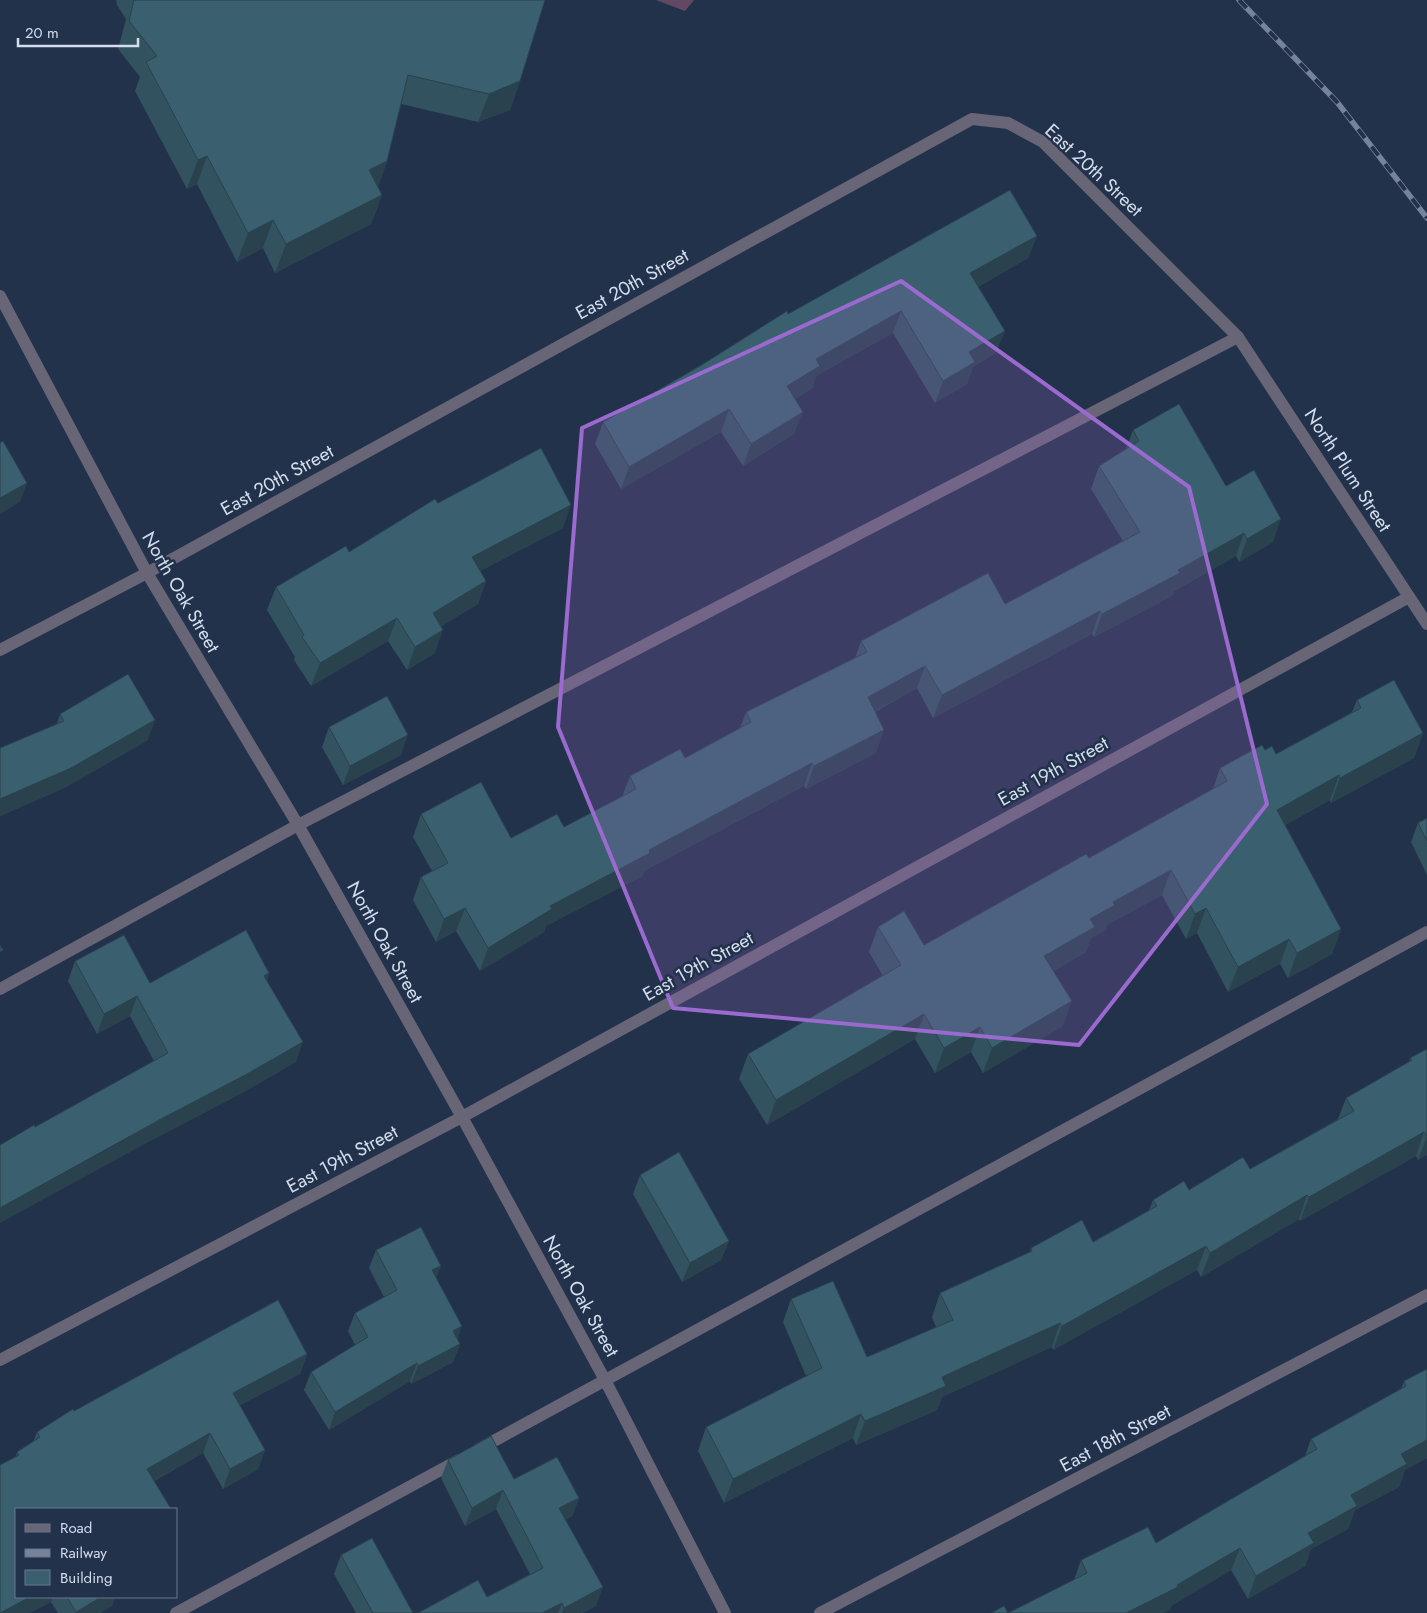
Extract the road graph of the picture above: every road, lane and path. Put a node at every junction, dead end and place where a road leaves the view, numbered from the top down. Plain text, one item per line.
1 (0, 296) edge
2 (1238, 337) junction
3 (147, 573) junction
4 (1409, 597) junction
5 (1427, 624) edge
6 (0, 650) edge
7 (298, 825) junction
8 (1427, 932) edge
9 (0, 989) edge
10 (462, 1117) junction
11 (1427, 1295) edge
12 (0, 1360) edge
13 (606, 1380) junction
14 (176, 1613) edge
15 (725, 1613) edge
16 (820, 1613) edge

1 - 3 street, North Oak Street
2 - 3 street, East 20th Street
2 - 4 street, North Plum Street
2 - 7 street
3 - 6 street, East 20th Street
3 - 7 street, North Oak Street
4 - 5 street, North Plum Street
4 - 10 street, East 19th Street
7 - 9 street
7 - 10 street, North Oak Street
8 - 13 street
10 - 12 street, East 19th Street
10 - 13 street, North Oak Street
11 - 16 street, East 18th Street
13 - 14 street
13 - 15 street, North Oak Street

